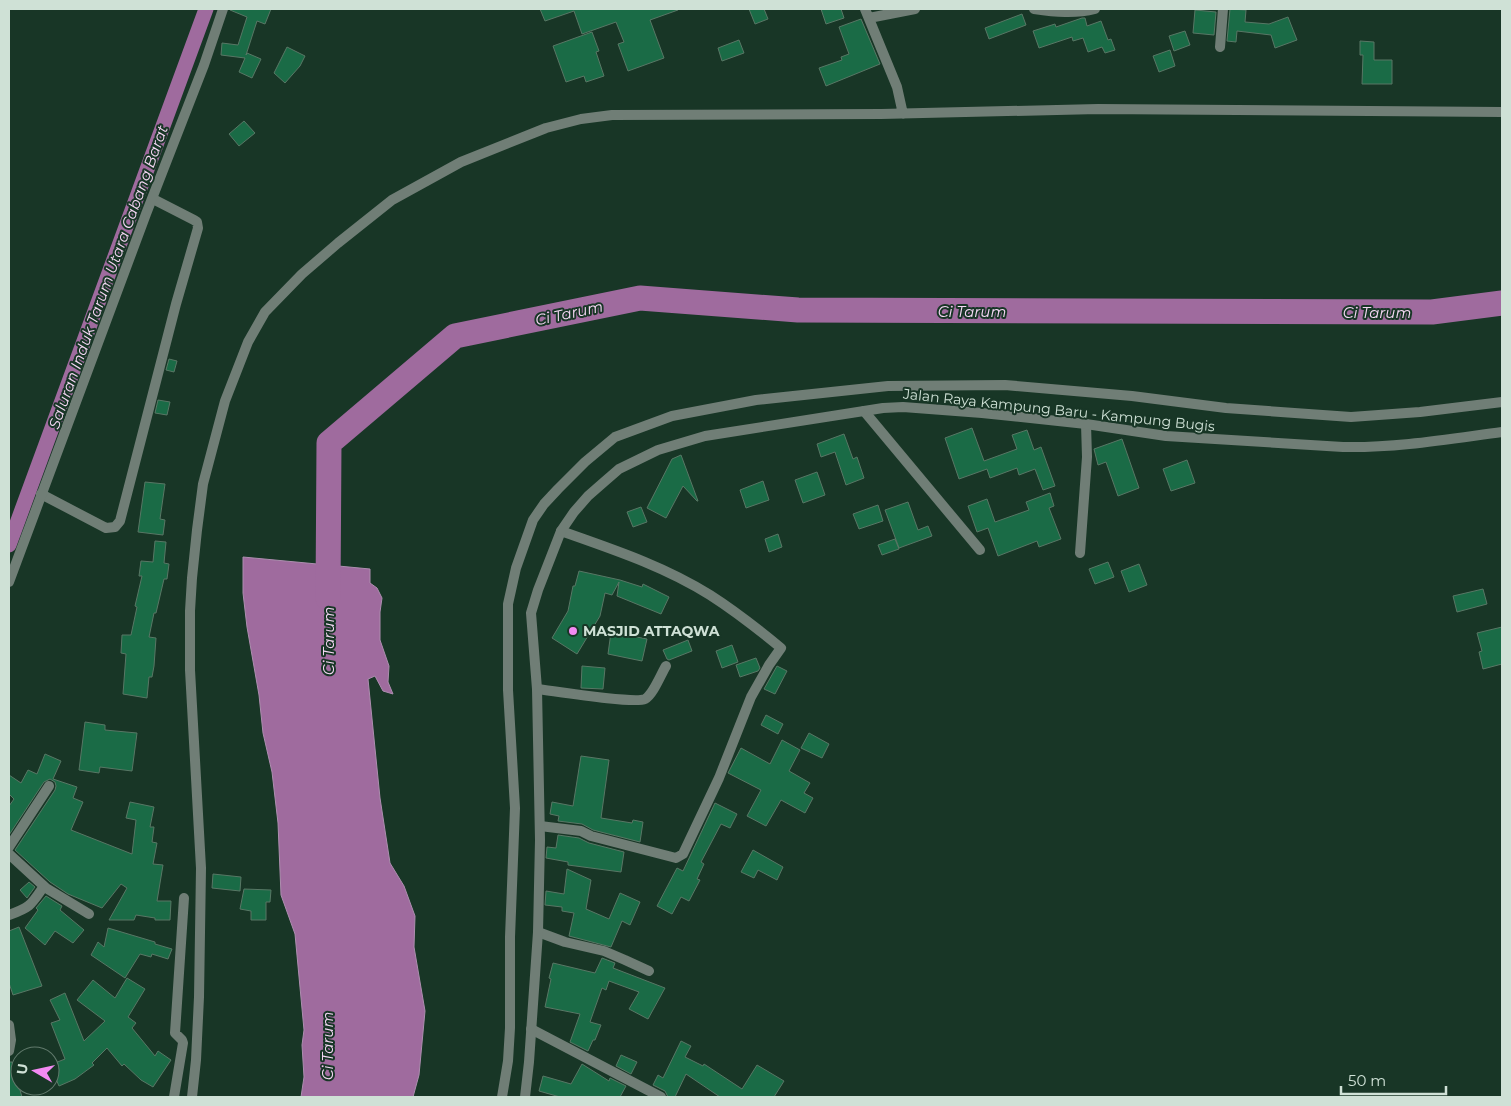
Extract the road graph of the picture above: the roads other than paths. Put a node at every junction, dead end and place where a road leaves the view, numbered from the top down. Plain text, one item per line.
1 (223, 9) edge
2 (915, 9) edge
3 (1034, 9) edge
4 (1095, 9) edge
5 (1223, 9) edge
6 (867, 14) edge
7 (1220, 47) dead end
8 (1502, 112) edge
9 (903, 114) junction
10 (153, 199) junction
11 (1502, 402) edge
12 (864, 411) junction
13 (1086, 424) junction
14 (1502, 432) edge
15 (41, 494) junction
16 (561, 531) junction
17 (980, 550) dead end
18 (1080, 553) dead end
19 (9, 582) edge
20 (666, 666) dead end
21 (537, 689) junction
22 (49, 786) dead end
23 (540, 826) junction
24 (9, 847) edge
25 (9, 854) edge
26 (44, 886) junction
27 (184, 898) dead end
28 (89, 914) dead end
29 (9, 915) edge
30 (538, 932) junction
31 (648, 971) dead end
32 (9, 1025) edge
33 (531, 1029) junction
34 (9, 1052) edge
35 (174, 1097) edge
36 (192, 1097) edge
37 (502, 1097) edge
38 (525, 1097) edge
39 (661, 1097) edge

1 - 10 street
2 - 6 street
3 - 4 street
5 - 7 street
6 - 9 street
8 - 9 street
9 - 36 street
10 - 15 street
10 - 15 street
11 - 37 street
12 - 13 street, Jalan Raya Kampung Baru - Kampung Bugis
12 - 16 street, Jalan Raya Kampung Baru - Kampung Bugis
12 - 17 street
13 - 14 street, Jalan Raya Kampung Baru - Kampung Bugis
13 - 18 street
15 - 19 street
16 - 21 street, Jalan Raya Kampung Baru - Kampung Bugis
16 - 23 street
20 - 21 street
21 - 23 street, Jalan Raya Kampung Baru - Kampung Bugis
22 - 24 street
23 - 30 street, Jalan Raya Kampung Baru - Kampung Bugis
25 - 26 street
26 - 28 street
26 - 29 street
27 - 35 street
30 - 31 street
30 - 33 street, Jalan Raya Kampung Baru - Kampung Bugis
32 - 34 street
33 - 38 street, Jalan Raya Kampung Baru - Kampung Bugis
33 - 39 street

